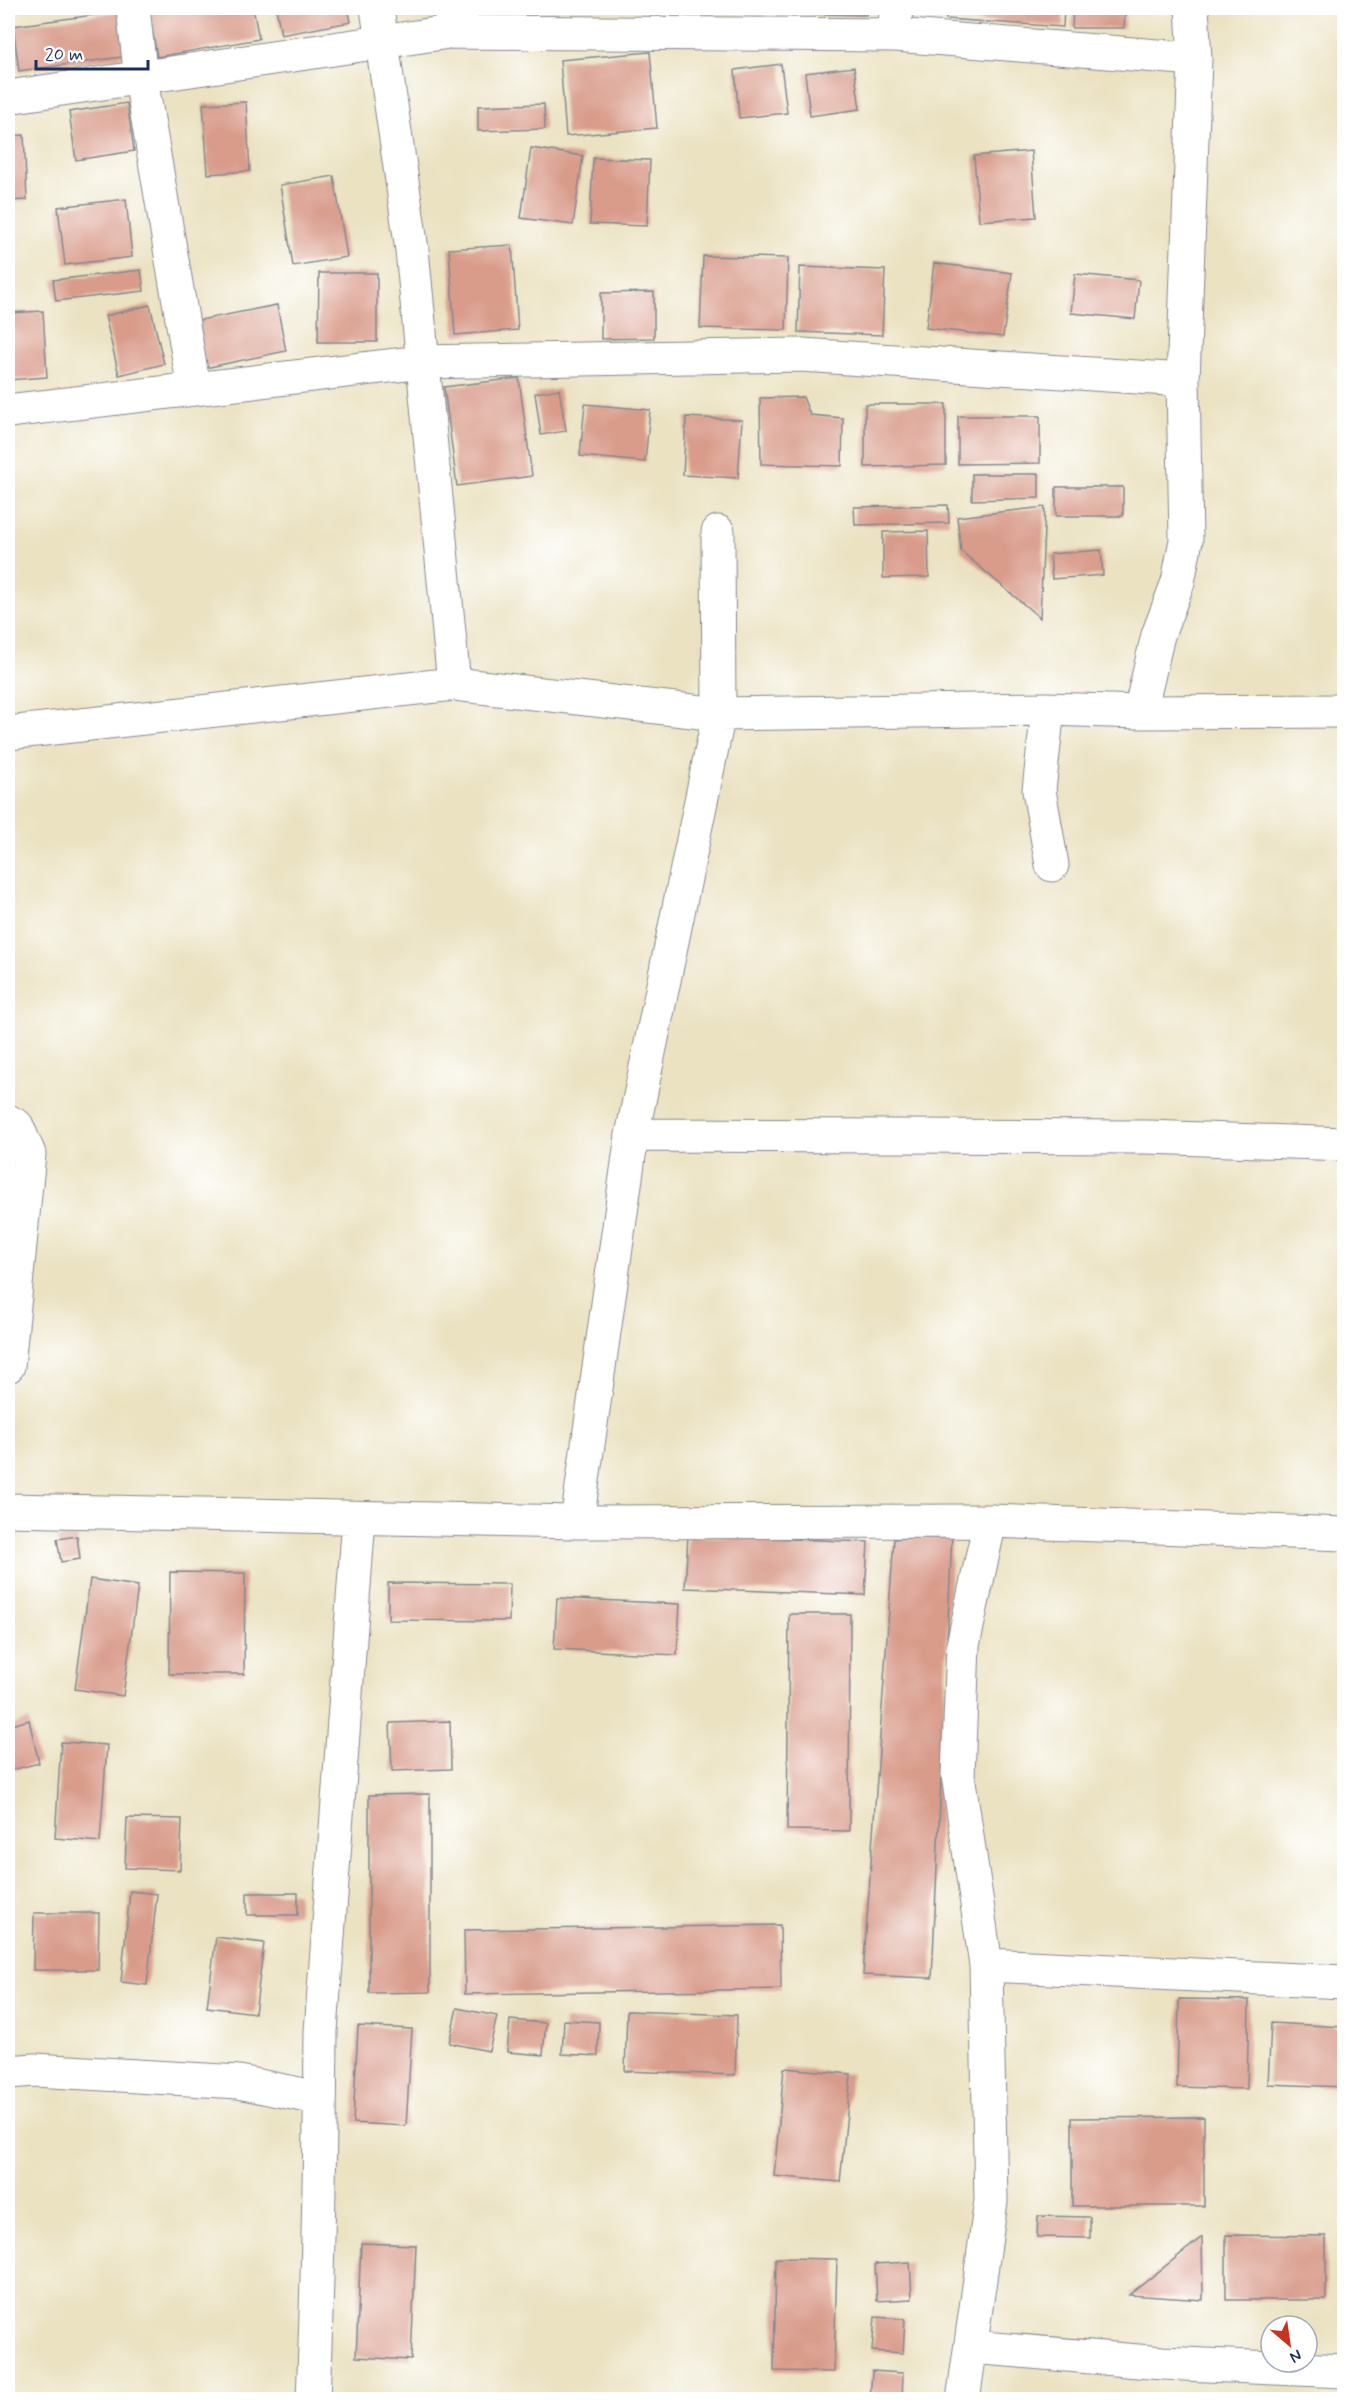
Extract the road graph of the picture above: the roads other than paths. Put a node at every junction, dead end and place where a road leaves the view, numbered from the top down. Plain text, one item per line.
1 (133, 8) edge
2 (377, 8) edge
3 (1192, 8) edge
4 (896, 21) edge
5 (382, 41) junction
6 (1195, 59) junction
7 (141, 79) junction
8 (8, 97) edge
9 (422, 362) junction
10 (1183, 380) junction
11 (194, 389) junction
12 (8, 411) edge
13 (718, 532) dead end
14 (454, 684) junction
15 (1048, 709) junction
16 (1344, 711) edge
17 (1140, 712) junction
18 (719, 714) junction
19 (8, 733) edge
20 (1052, 865) dead end
21 (8, 1121) edge
22 (632, 1135) junction
23 (1344, 1144) edge
24 (8, 1366) edge
25 (8, 1510) edge
26 (359, 1518) junction
27 (990, 1521) junction
28 (577, 1522) junction
29 (1344, 1534) edge
30 (986, 1965) junction
31 (1344, 1982) edge
32 (8, 2072) edge
33 (318, 2098) junction
34 (971, 2347) junction
35 (1344, 2371) edge
36 (313, 2400) edge
37 (963, 2400) edge

1 - 7 street
2 - 5 street
3 - 6 street
4 - 5 street
4 - 6 street
5 - 7 street
5 - 9 street
6 - 10 street
7 - 8 street
7 - 11 street
9 - 10 street
9 - 11 street
9 - 14 street
10 - 17 street
11 - 12 street
13 - 18 street
14 - 18 street
14 - 19 street
15 - 17 street
15 - 18 street
15 - 20 street
16 - 17 street
18 - 22 street
21 - 24 street
22 - 23 street
22 - 28 street
25 - 26 street
26 - 28 street
26 - 33 street
27 - 28 street
27 - 29 street
27 - 30 street
30 - 31 street
30 - 34 street
32 - 33 street
33 - 36 street
34 - 35 street
34 - 37 street

